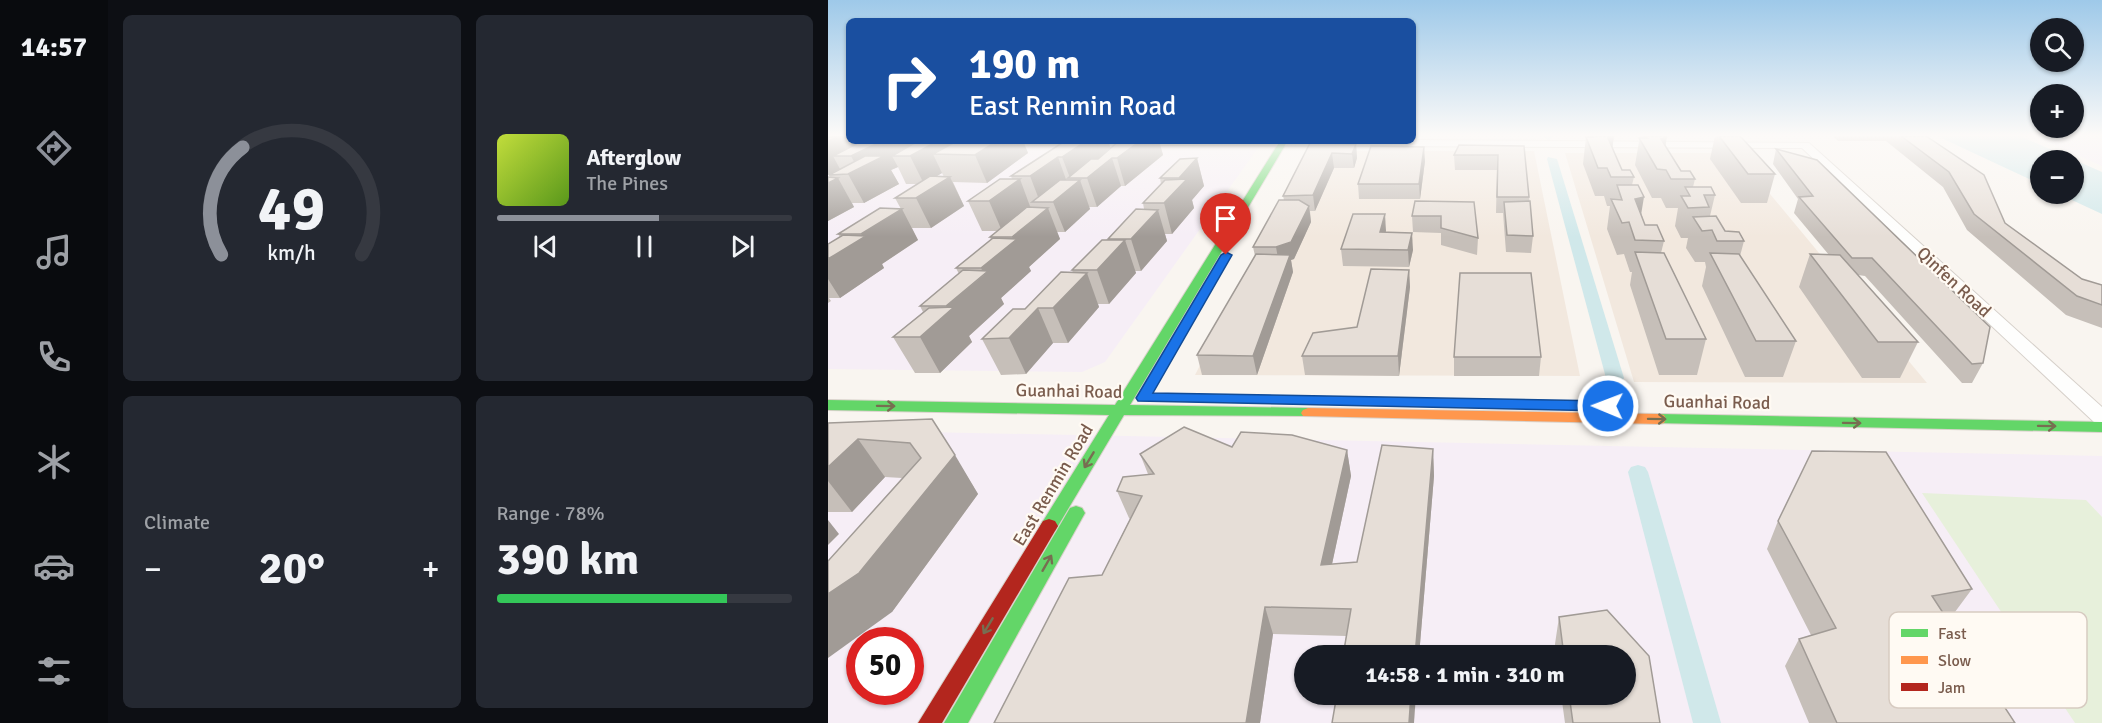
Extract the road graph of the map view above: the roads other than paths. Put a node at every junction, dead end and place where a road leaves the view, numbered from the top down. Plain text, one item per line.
1 (1270, 170) edge
2 (1271, 170) edge
3 (1832, 170) edge
4 (828, 392) edge
5 (1127, 397) junction
6 (1143, 398) junction
7 (828, 405) edge
8 (1119, 410) junction
9 (1133, 415) junction
10 (2101, 418) edge
11 (1084, 500) dead end
12 (929, 723) edge
13 (955, 723) edge

1 - 5 main road, East Renmin Road
2 - 6 main road
3 - 10 street, Qinfen Road
4 - 5 main road, Guanhai Road
5 - 6 main road, Guanhai Road
5 - 8 main road, East Renmin Road
6 - 9 main road
6 - 10 main road, Guanhai Road
7 -> 8 main road, Guanhai Road
8 - 9 main road, Guanhai Road
8 -> 12 main road, East Renmin Road
9 -> 10 main road, Guanhai Road
13 -> 11 main road, East Renmin Road

